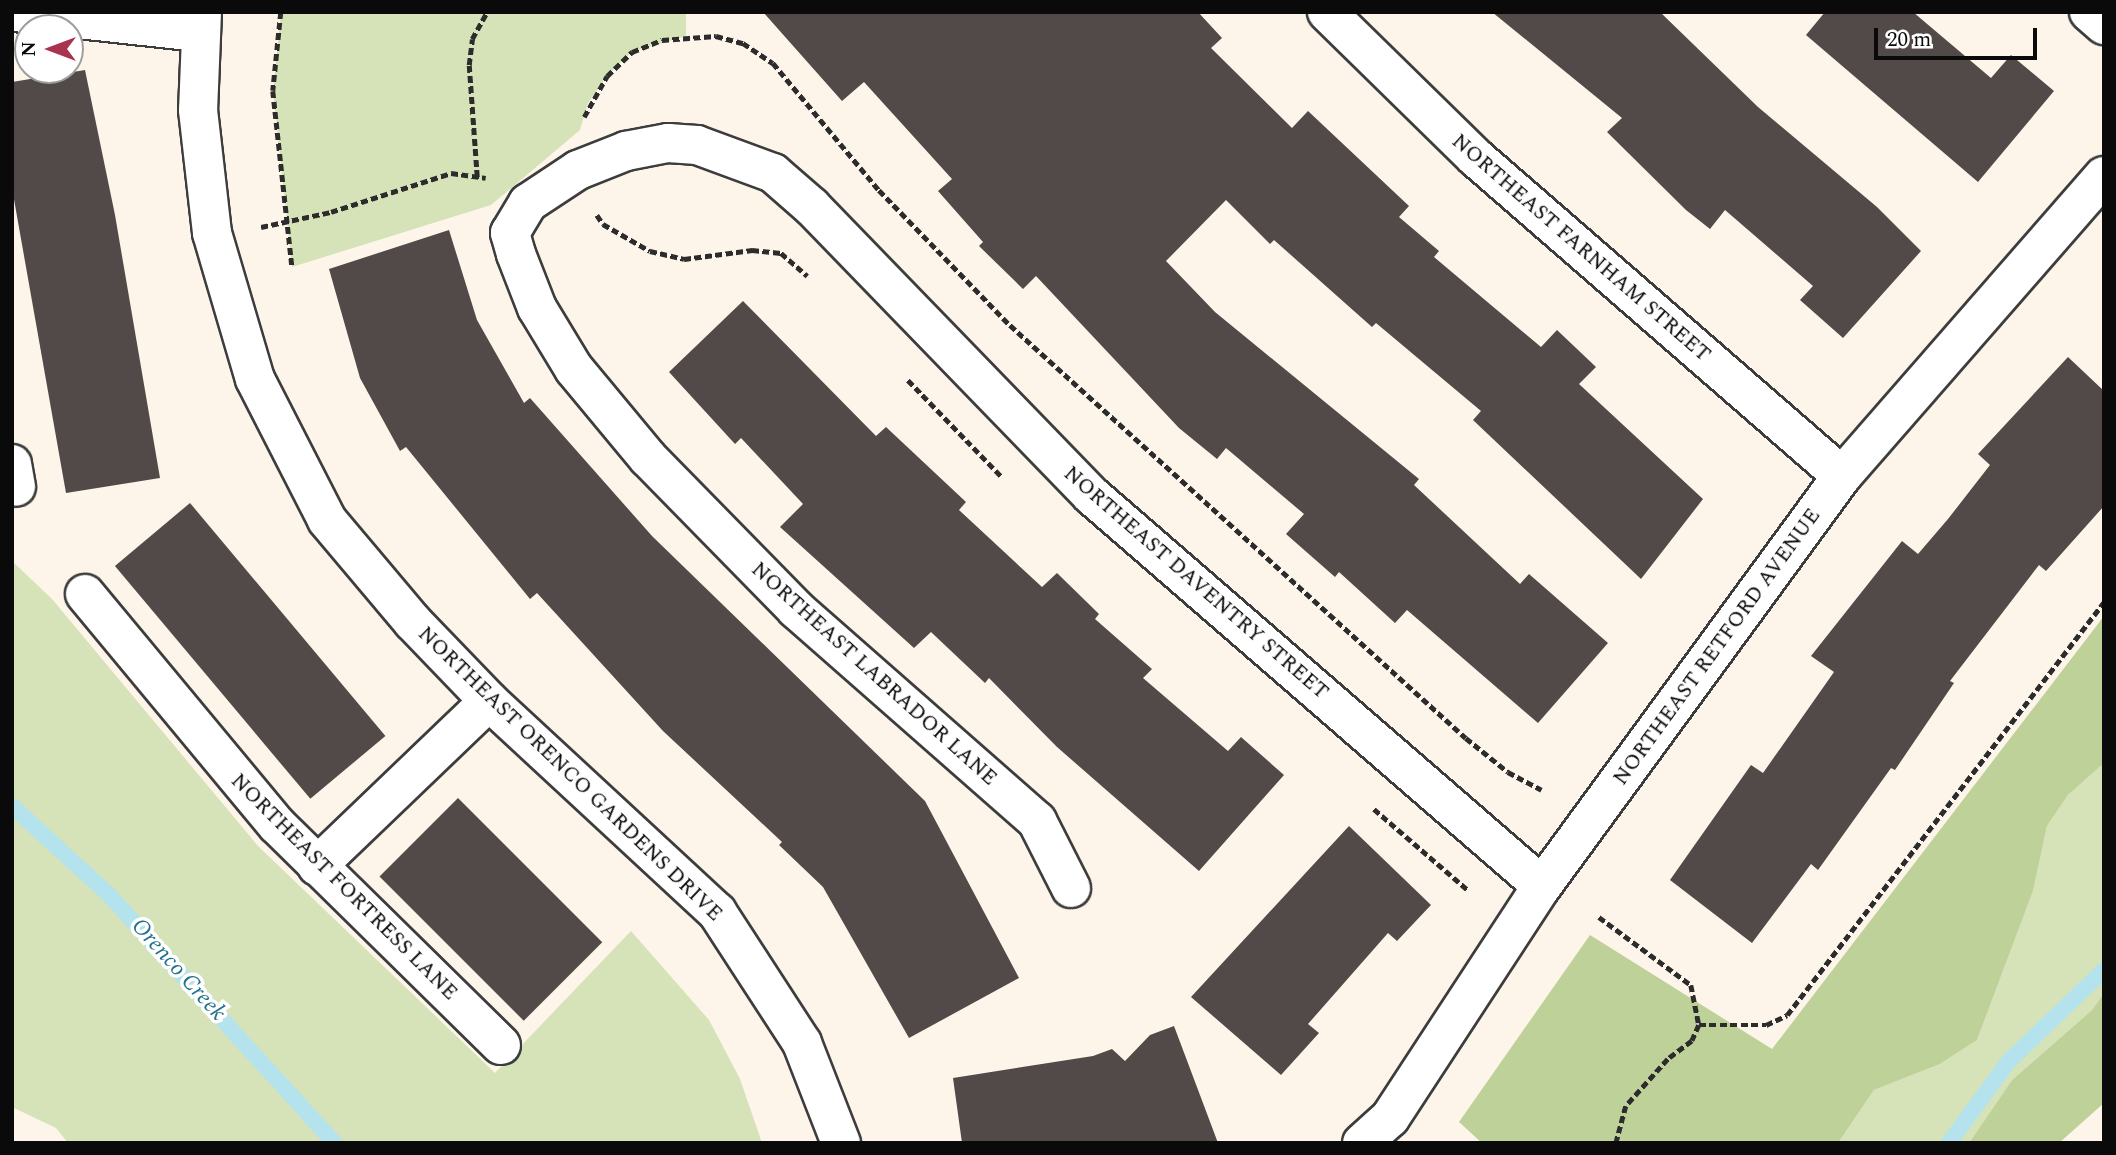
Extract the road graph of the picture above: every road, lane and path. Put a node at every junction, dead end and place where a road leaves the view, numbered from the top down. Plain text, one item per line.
1 (14, 12) edge
2 (281, 12) edge
3 (487, 12) edge
4 (1327, 12) edge
5 (2089, 12) edge
6 (201, 22) edge
7 (2104, 25) edge
8 (698, 145) joint
9 (578, 170) junction
10 (2104, 176) edge
11 (477, 177) junction
12 (491, 179) dead end
13 (286, 224) junction
14 (292, 267) dead end
15 (812, 280) dead end
16 (906, 377) dead end
17 (1842, 476) junction
18 (1012, 486) dead end
19 (85, 594) dead end
20 (2104, 601) edge
21 (489, 701) junction
22 (1542, 790) dead end
23 (1364, 800) dead end
24 (317, 866) junction
25 (1542, 886) junction
26 (1071, 888) dead end
27 (1475, 895) dead end
28 (1599, 917) dead end
29 (1699, 1026) junction
30 (501, 1045) dead end
31 (841, 1143) edge
32 (1362, 1143) edge
33 (1616, 1143) edge

1 - 6 street
2 - 13 path
3 - 11 path
4 - 17 street, NORTHEAST FARNHAM STREET
5 - 7 street
6 - 21 street, NORTHEAST ORENCO GARDENS DRIVE
8 - 9 street, NORTHEAST LABRADOR LANE
8 - 25 street, NORTHEAST DAVENTRY STREET
9 - 15 path
9 - 22 path
9 - 26 street, NORTHEAST LABRADOR LANE
10 - 17 street, NORTHEAST RETFORD AVENUE
11 - 12 path
11 - 13 path
13 - 14 path
16 - 18 path
17 - 25 street, NORTHEAST RETFORD AVENUE
19 - 24 street, NORTHEAST FORTRESS LANE
20 - 29 path
21 - 24 street
21 - 31 street, NORTHEAST ORENCO GARDENS DRIVE
23 - 27 path
24 - 30 street, NORTHEAST FORTRESS LANE
25 - 32 street, NORTHEAST RETFORD AVENUE
28 - 29 path
29 - 33 path

